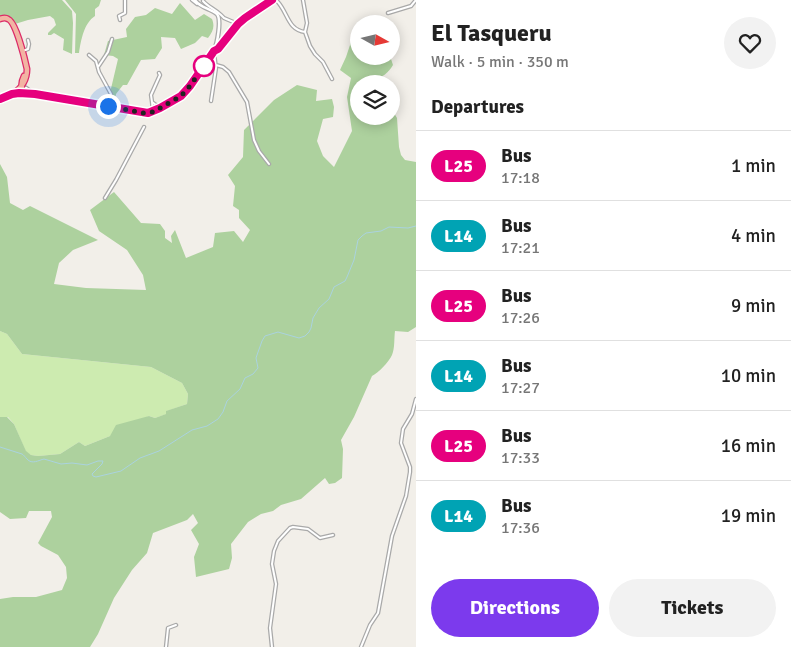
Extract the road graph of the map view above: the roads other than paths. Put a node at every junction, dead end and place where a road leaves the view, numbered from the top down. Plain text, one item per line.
1 (125, 0) edge
2 (193, 0) edge
3 (272, 0) edge
4 (276, 0) edge
5 (303, 0) edge
6 (416, 0) edge
7 (203, 1) dead end
8 (388, 13) dead end
9 (220, 16) junction
10 (0, 19) edge
11 (120, 20) dead end
12 (238, 24) junction
13 (305, 32) junction
14 (112, 39) dead end
15 (28, 40) dead end
16 (22, 51) junction
17 (214, 51) junction
18 (89, 55) dead end
19 (26, 65) junction
20 (216, 65) junction
21 (98, 67) junction
22 (159, 73) dead end
23 (24, 76) junction
24 (332, 79) dead end
25 (23, 90) junction
26 (11, 93) junction
27 (0, 99) edge
28 (211, 101) dead end
29 (152, 102) junction
30 (98, 104) junction
31 (160, 108) junction
32 (153, 112) junction
33 (144, 127) dead end
34 (270, 164) dead end
35 (105, 198) dead end
36 (416, 399) edge
37 (333, 535) dead end
38 (176, 625) dead end
39 (166, 647) edge
40 (272, 647) edge
41 (361, 647) edge

1 - 11 street
2 - 9 street
3 - 12 street
4 - 13 street
5 - 13 street
6 - 8 street
7 - 9 street
9 - 12 street
9 - 17 street
10 - 16 highway
12 - 17 street
13 - 24 street
14 - 21 street
15 - 16 street
16 - 19 highway
17 - 20 street
17 - 31 street
18 - 21 street
19 - 23 highway
19 - 25 highway
20 - 28 street
20 - 34 street
21 - 30 street
22 - 29 street
23 - 25 highway
23 - 26 highway
25 - 26 highway
25 - 30 street
26 - 27 highway
29 - 31 street
29 - 32 street
30 - 32 street
31 - 32 street
33 - 35 street
36 - 41 street
37 - 40 street
38 - 39 street

